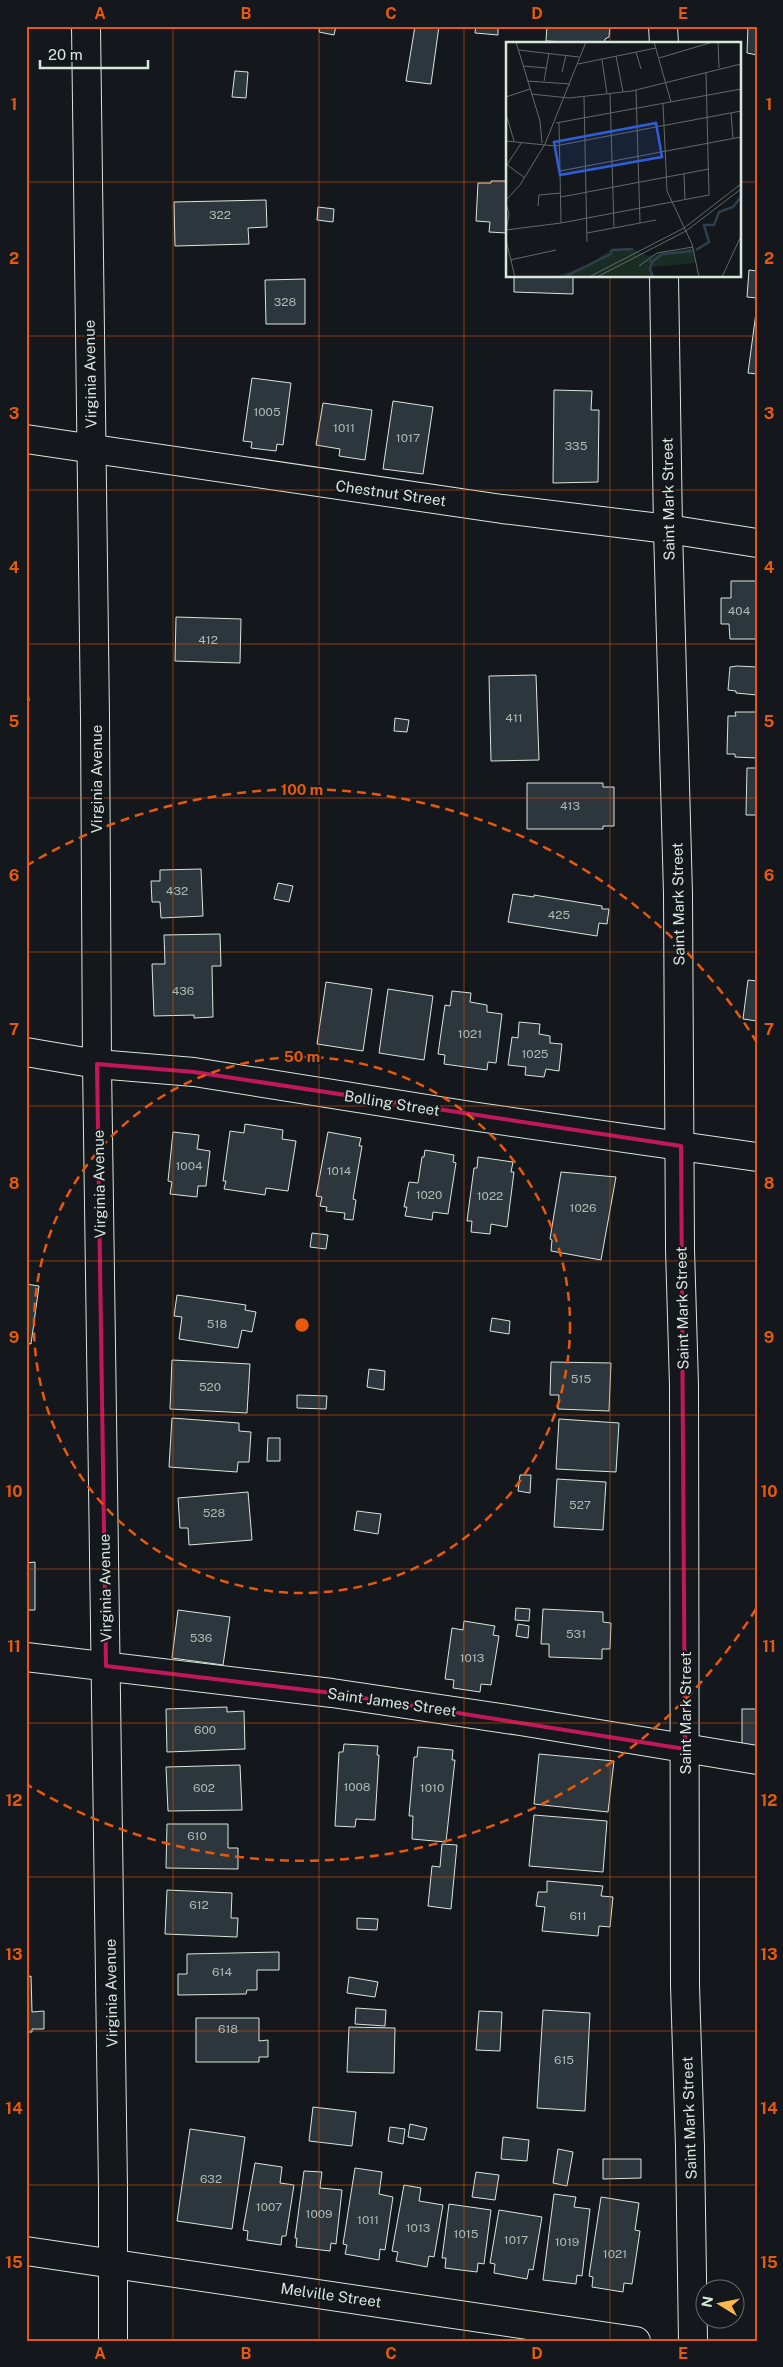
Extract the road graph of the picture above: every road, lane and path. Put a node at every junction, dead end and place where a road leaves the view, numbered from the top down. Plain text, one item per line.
1 (86, 26) edge
2 (664, 26) edge
3 (664, 42) edge
4 (664, 278) edge
5 (26, 439) edge
6 (91, 449) junction
7 (668, 529) junction
8 (757, 543) edge
9 (26, 1052) edge
10 (97, 1064) junction
11 (680, 1146) junction
12 (757, 1157) edge
13 (26, 1657) edge
14 (106, 1666) junction
15 (685, 1749) junction
16 (757, 1760) edge
17 (26, 2251) edge
18 (113, 2263) junction
19 (113, 2341) edge
20 (636, 2341) edge
21 (693, 2341) edge

1 - 6 street, Virginia Avenue
2 - 3 street
4 - 7 street, Saint Mark Street
5 - 6 street, Chestnut Street
6 - 7 street, Chestnut Street
6 - 10 street, Virginia Avenue
7 - 8 street, Chestnut Street
7 - 11 street, Saint Mark Street
9 - 10 street, Bolling Street
10 - 11 street, Bolling Street
10 - 14 street, Virginia Avenue
11 - 12 street, Bolling Street
11 - 15 street, Saint Mark Street
13 - 14 street, Saint James Street
14 - 15 street, Saint James Street
14 - 18 street, Virginia Avenue
15 - 16 street, Saint James Street
15 - 21 street, Saint Mark Street
17 - 18 street, Melville Street
18 - 19 street, Virginia Avenue
18 - 20 street, Melville Street

